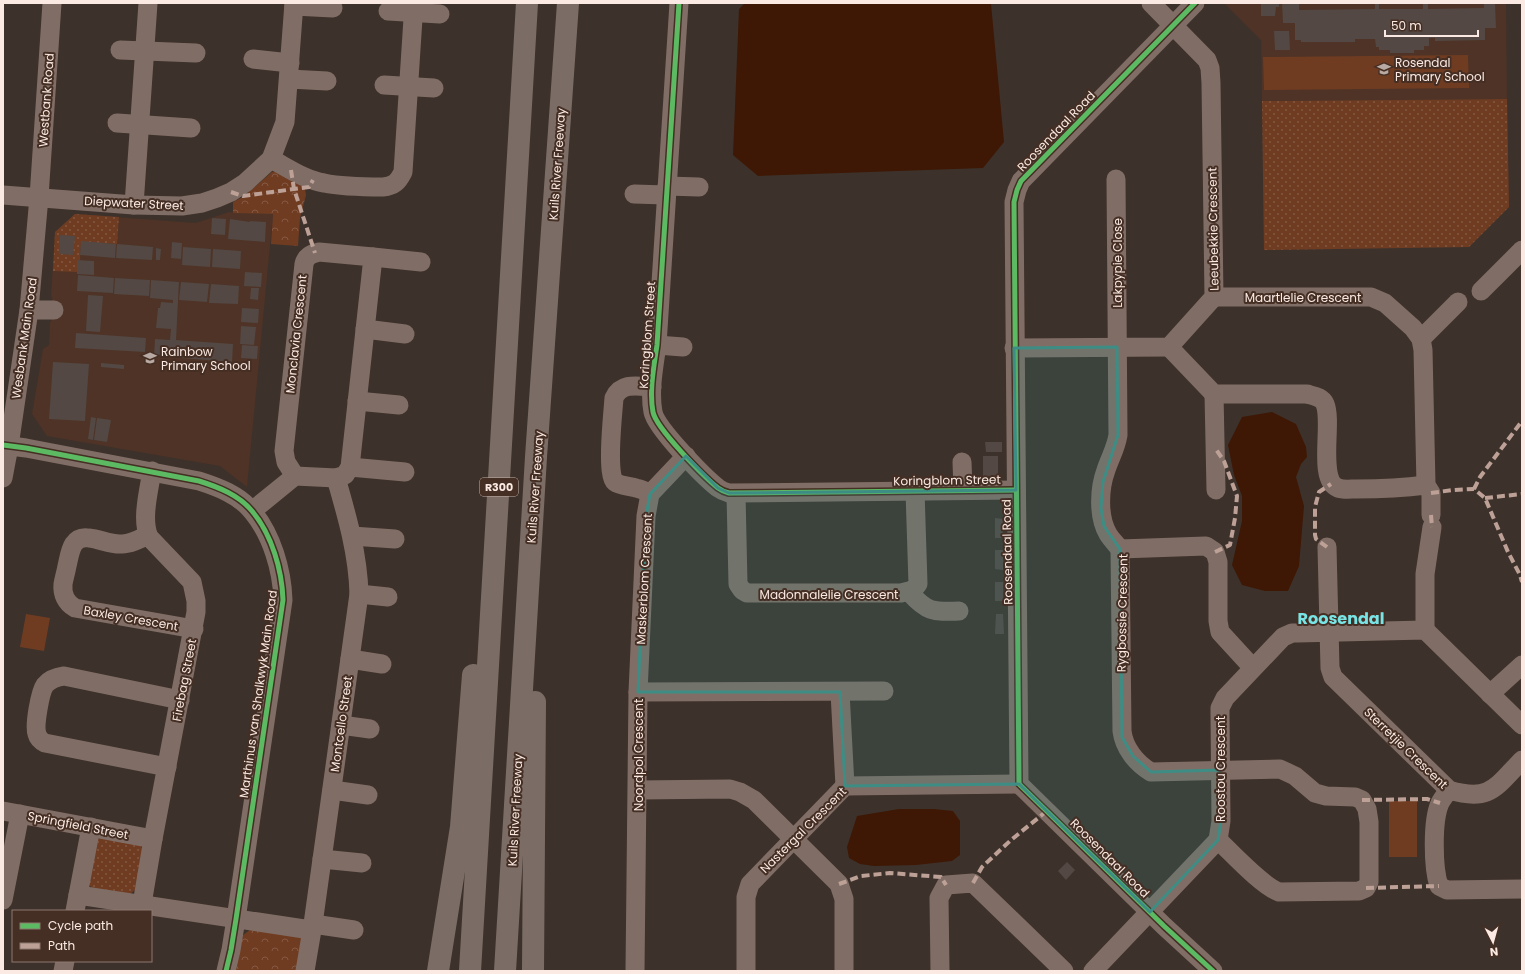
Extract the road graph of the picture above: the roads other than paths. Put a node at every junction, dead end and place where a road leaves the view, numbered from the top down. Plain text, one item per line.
1 (52, 3) edge
2 (148, 3) edge
3 (527, 3) edge
4 (568, 3) edge
5 (679, 3) edge
6 (1151, 3) edge
7 (1195, 3) edge
8 (294, 4) edge
9 (333, 8) dead end
10 (414, 8) edge
11 (388, 11) dead end
12 (440, 14) dead end
13 (1174, 25) junction
14 (120, 50) dead end
15 (145, 51) junction
16 (196, 53) dead end
17 (253, 59) dead end
18 (289, 71) junction
19 (327, 81) dead end
20 (384, 85) dead end
21 (408, 87) junction
22 (434, 88) dead end
23 (117, 123) dead end
24 (140, 125) junction
25 (191, 128) dead end
26 (271, 158) junction
27 (1116, 179) dead end
28 (699, 187) dead end
29 (666, 191) junction
30 (634, 194) dead end
31 (3, 196) edge
32 (39, 197) junction
33 (134, 205) junction
34 (1522, 250) edge
35 (373, 257) junction
36 (421, 262) dead end
37 (1481, 291) dead end
38 (1214, 297) junction
39 (1458, 302) dead end
40 (29, 310) junction
41 (54, 310) dead end
42 (365, 329) junction
43 (405, 334) dead end
44 (1421, 339) junction
45 (657, 345) junction
46 (683, 347) dead end
47 (1117, 347) junction
48 (1169, 347) junction
49 (1014, 348) junction
50 (652, 387) junction
51 (1214, 394) junction
52 (357, 401) junction
53 (399, 405) dead end
54 (6, 445) edge
55 (686, 456) junction
56 (536, 457) junction
57 (962, 462) dead end
58 (152, 471) junction
59 (405, 472) dead end
60 (343, 473) junction
61 (295, 476) junction
62 (3, 478) edge
63 (1426, 485) junction
64 (499, 490) junction
65 (963, 490) junction
66 (1016, 490) junction
67 (1216, 490) dead end
68 (915, 491) junction
69 (650, 494) junction
70 (736, 494) junction
71 (252, 511) junction
72 (148, 535) junction
73 (352, 536) junction
74 (395, 539) dead end
75 (1327, 547) dead end
76 (1120, 549) junction
77 (909, 592) junction
78 (359, 594) junction
79 (388, 597) dead end
80 (959, 611) dead end
81 (194, 629) junction
82 (1425, 630) junction
83 (1329, 632) junction
84 (350, 659) junction
85 (382, 664) dead end
86 (1522, 665) edge
87 (1253, 668) junction
88 (884, 691) dead end
89 (638, 692) junction
90 (840, 692) junction
91 (1490, 694) junction
92 (180, 700) junction
93 (341, 725) junction
94 (1522, 725) edge
95 (370, 729) dead end
96 (1522, 760) edge
97 (167, 767) junction
98 (1220, 770) junction
99 (1020, 784) junction
100 (845, 786) junction
101 (332, 790) junction
102 (638, 790) junction
103 (1448, 790) junction
104 (368, 795) dead end
105 (11, 812) edge
106 (91, 827) junction
107 (794, 838) junction
108 (153, 839) junction
109 (1218, 840) junction
110 (322, 859) junction
111 (362, 863) dead end
112 (1522, 889) edge
113 (3, 900) edge
114 (76, 903) edge
115 (142, 904) junction
116 (1150, 912) junction
117 (236, 919) junction
118 (312, 927) junction
119 (354, 930) dead end
120 (226, 971) edge
121 (304, 971) edge
122 (438, 971) edge
123 (470, 971) edge
124 (505, 971) edge
125 (533, 971) edge
126 (636, 971) edge
127 (746, 971) edge
128 (844, 971) edge
129 (940, 971) edge
130 (1064, 971) edge
131 (1093, 971) edge
132 (1213, 971) edge

1 - 32 street, Westbank Road
2 - 15 street
3 - 64 highway, R300
4 - 56 highway, Kuils River Freeway / R300
5 - 29 street, Koringblom Street
6 - 13 street, Leeubekkie Crescent
7 - 13 street, Roosendaal Road
8 - 9 street
8 - 18 street, Diepwater Street
10 - 11 street
10 - 12 street
10 - 21 street
13 - 38 street, Leeubekkie Crescent
13 - 49 street, Roosendaal Road
14 - 15 street
15 - 16 street
15 - 24 street
17 - 18 street
18 - 19 street
18 - 26 street, Diepwater Street
20 - 21 street
21 - 22 street
21 - 26 street
23 - 24 street
24 - 25 street
24 - 33 street
26 - 33 street, Diepwater Street
27 - 47 street, Lakpypie Close
28 - 29 street
29 - 30 street
29 - 45 street, Koringblom Street
31 - 32 street, Diepwater Street
32 - 33 street, Diepwater Street
32 - 40 street, Wesbank Main Road
34 - 37 street
35 - 36 street, Monclavia Crescent
35 - 42 street
35 - 61 street, Monclavia Crescent
38 - 44 street, Maartlelie Crescent
38 - 48 street, Leeubekkie Crescent
39 - 44 street
40 - 41 street
40 - 54 street, Wesbank Main Road
42 - 43 street
42 - 52 street
44 - 63 street
45 - 46 street, Koringblom Street
45 - 50 street, Koringblom Street
47 - 48 street
47 - 49 street
47 - 76 street, Lakpypie Close
48 - 51 street
49 - 66 street, Roosendaal Road
50 - 55 street, Koringblom Street
50 - 69 street
51 - 63 street
51 - 67 street
52 - 53 street
52 - 60 street
54 - 58 street, Marthinus van Shalkwyk Main Road
54 - 62 street, Wesbank Main Road
55 - 69 street
55 - 70 street, Koringblom Street
56 - 124 highway, Kuils River Freeway / R300
56 - 125 highway
57 - 65 street
58 - 71 street, Marthinus van Shalkwyk Main Road
58 - 72 street
59 - 60 street
60 - 61 street
60 - 73 street, Montcello Street
61 - 71 street
63 - 82 street
64 - 122 highway
64 - 123 highway, R300
65 - 66 street, Koringblom Street
65 - 68 street, Koringblom Street
66 - 99 street, Roosendaal Road
68 - 70 street, Koringblom Street
68 - 77 street, Madonnalelie Crescent
69 - 89 street, Maskerblom Crescent
70 - 77 street, Madonnalelie Crescent
71 - 117 street, Marthinus van Shalkwyk Main Road
72 - 81 street, Firebag Street
72 - 81 street, Baxley Crescent
73 - 74 street
73 - 78 street, Montcello Street
75 - 83 street, Sterretjie Crescent
76 - 87 street, Rygbossie Crescent
76 - 98 street, Rygbossie Crescent
77 - 80 street
78 - 79 street
78 - 84 street, Montcello Street
81 - 92 street, Firebag Street
82 - 83 street, Roostou Crescent
82 - 91 street
83 - 87 street, Roostou Crescent
83 - 103 street, Sterretjie Crescent
84 - 85 street
84 - 93 street, Montcello Street
86 - 91 street
87 - 98 street, Roostou Crescent
88 - 90 street, Noordpol Crescent
89 - 90 street, Noordpol Crescent
89 - 102 street, Noordpol Crescent
90 - 100 street
91 - 94 street
92 - 97 street, Firebag Street
92 - 97 street
93 - 95 street
93 - 101 street, Montcello Street
96 - 103 street, Sterretjie Crescent
97 - 108 street, Firebag Street
98 - 109 street, Roostou Crescent
98 - 109 street, Rygbossie Crescent
99 - 100 street, Nastergal Crescent
99 - 116 street, Roosendaal Road
100 - 107 street, Nastergal Crescent
101 - 104 street
101 - 110 street, Montcello Street
102 - 107 street
102 - 126 street, Noordpol Crescent
103 - 112 street
105 - 106 street, Springfield Street
105 - 113 street
106 - 108 street, Springfield Street
106 - 114 street
107 - 127 street, Nastergal Crescent
107 - 128 street
108 - 115 street, Firebag Street
109 - 116 street, Roostou Crescent
110 - 111 street
110 - 118 street, Montcello Street
114 - 115 street
115 - 117 street
116 - 131 street
116 - 132 street, Roosendaal Road
117 - 118 street
117 - 120 street, Marthinus van Shalkwyk Main Road
118 - 119 street
118 - 121 street, Montcello Street
129 - 130 street

